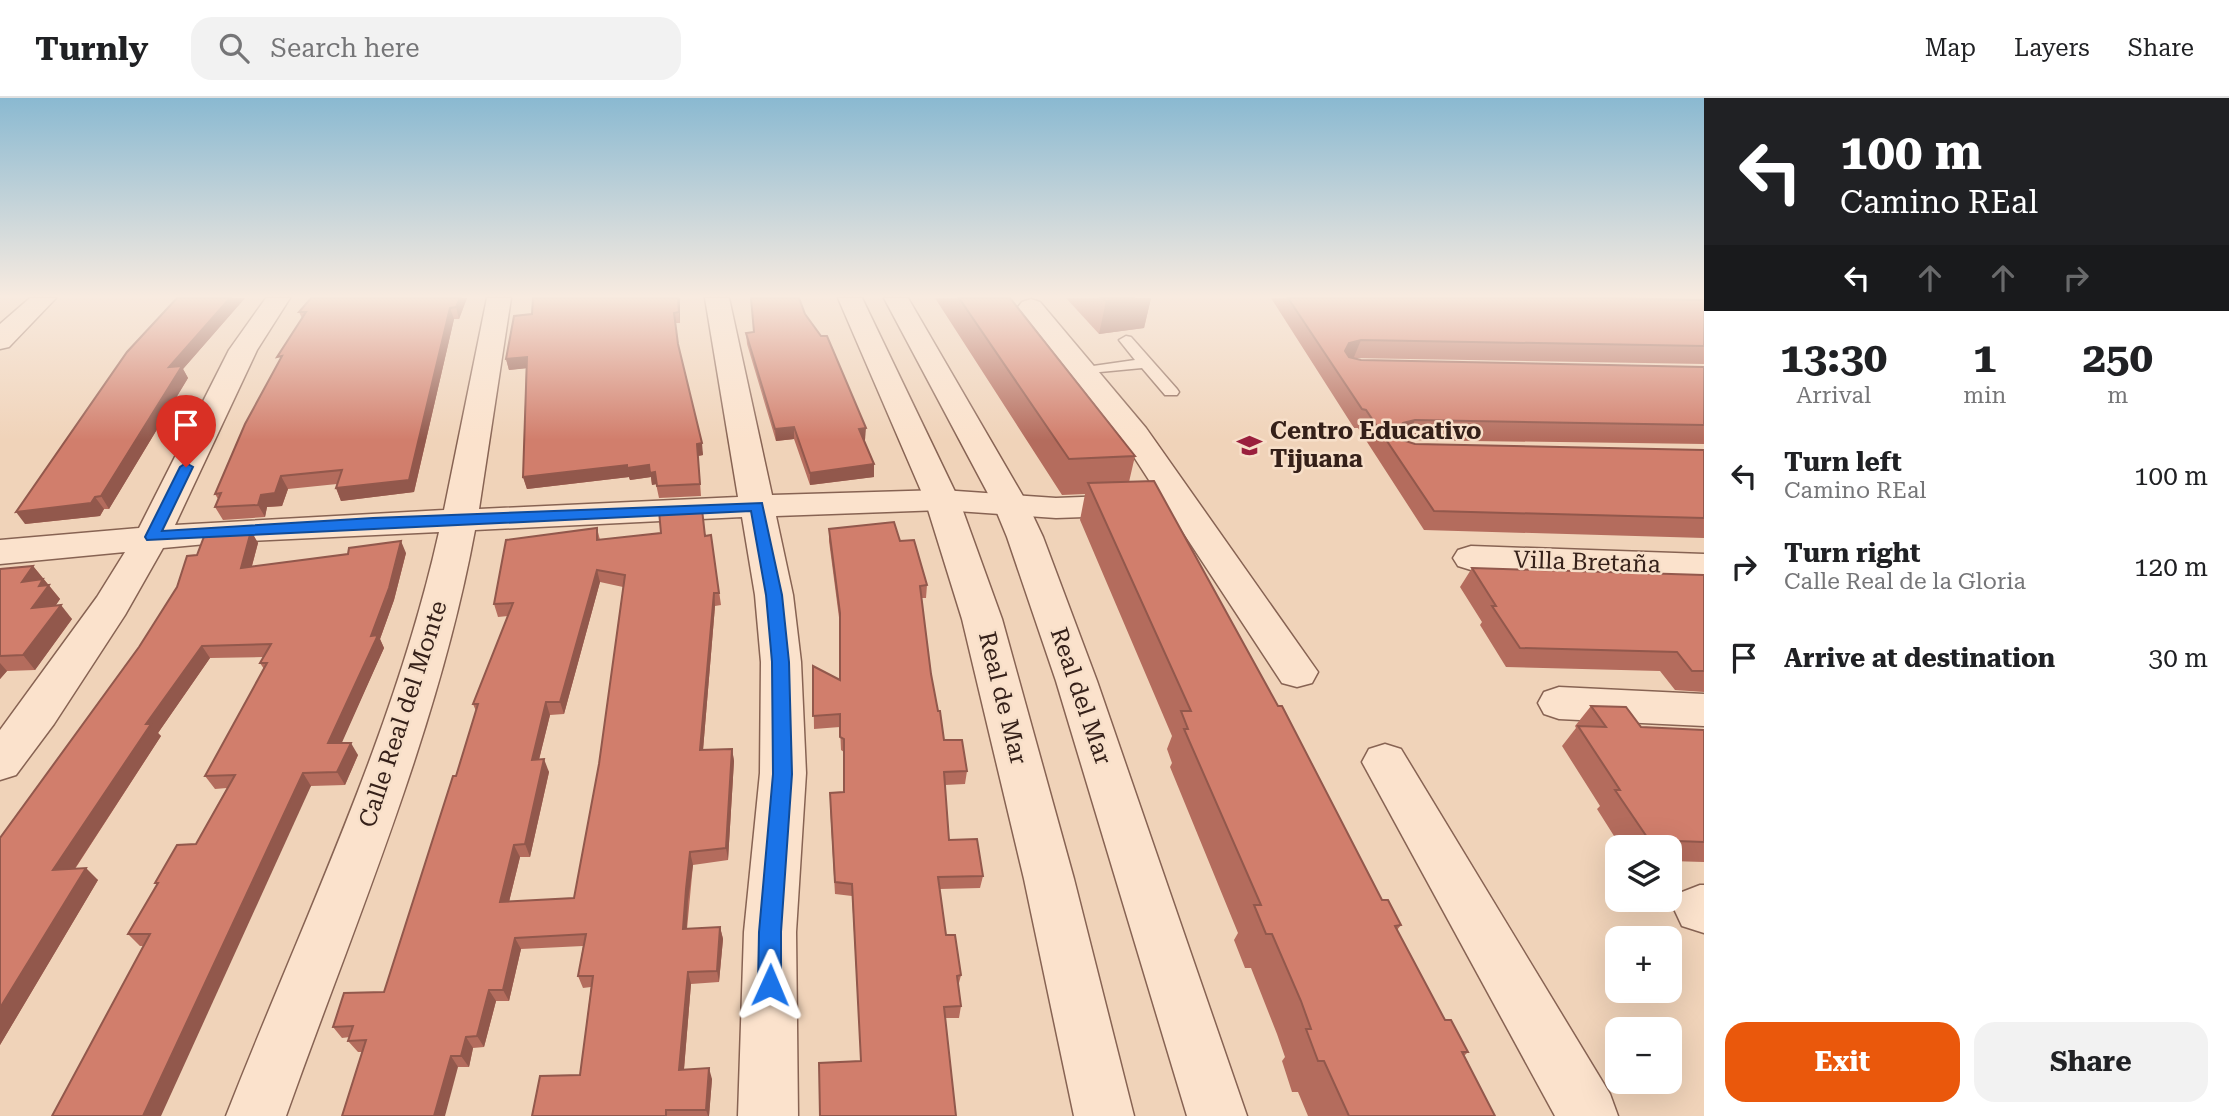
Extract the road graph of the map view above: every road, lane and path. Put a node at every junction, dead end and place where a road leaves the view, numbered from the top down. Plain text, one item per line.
1 (246, 346) edge
2 (489, 346) edge
3 (726, 346) edge
4 (872, 346) edge
5 (922, 346) edge
6 (1063, 346) edge
7 (1131, 346) edge
8 (1146, 363) junction
9 (1084, 371) junction
10 (1171, 392) dead end
11 (942, 500) junction
12 (1010, 503) junction
13 (1183, 503) junction
14 (757, 506) junction
15 (459, 521) junction
16 (152, 537) junction
17 (0, 552) edge
18 (1471, 558) dead end
19 (1704, 566) edge
20 (1297, 673) dead end
21 (1559, 703) dead end
22 (1704, 710) edge
23 (0, 762) edge
24 (1385, 762) dead end
25 (256, 1116) edge
26 (768, 1116) edge
27 (1104, 1116) edge
28 (1217, 1116) edge
29 (1588, 1116) edge

1 - 16 street
2 - 15 street, Calle Real del Monte
3 - 14 street
4 - 11 street, Real de Mar
5 - 12 street, Real del Mar
6 - 9 street
7 - 8 lane
8 - 9 lane
8 - 10 lane
9 - 13 street
11 - 12 street
11 - 14 street
11 - 27 street, Real de Mar
12 - 13 street
12 - 28 street, Real del Mar
13 - 20 street
14 - 15 street
14 - 26 street
15 - 16 street
15 - 25 street, Calle Real del Monte
16 - 17 street
16 - 23 street
18 - 19 street, Villa Bretaña
21 - 22 street
24 - 29 street

